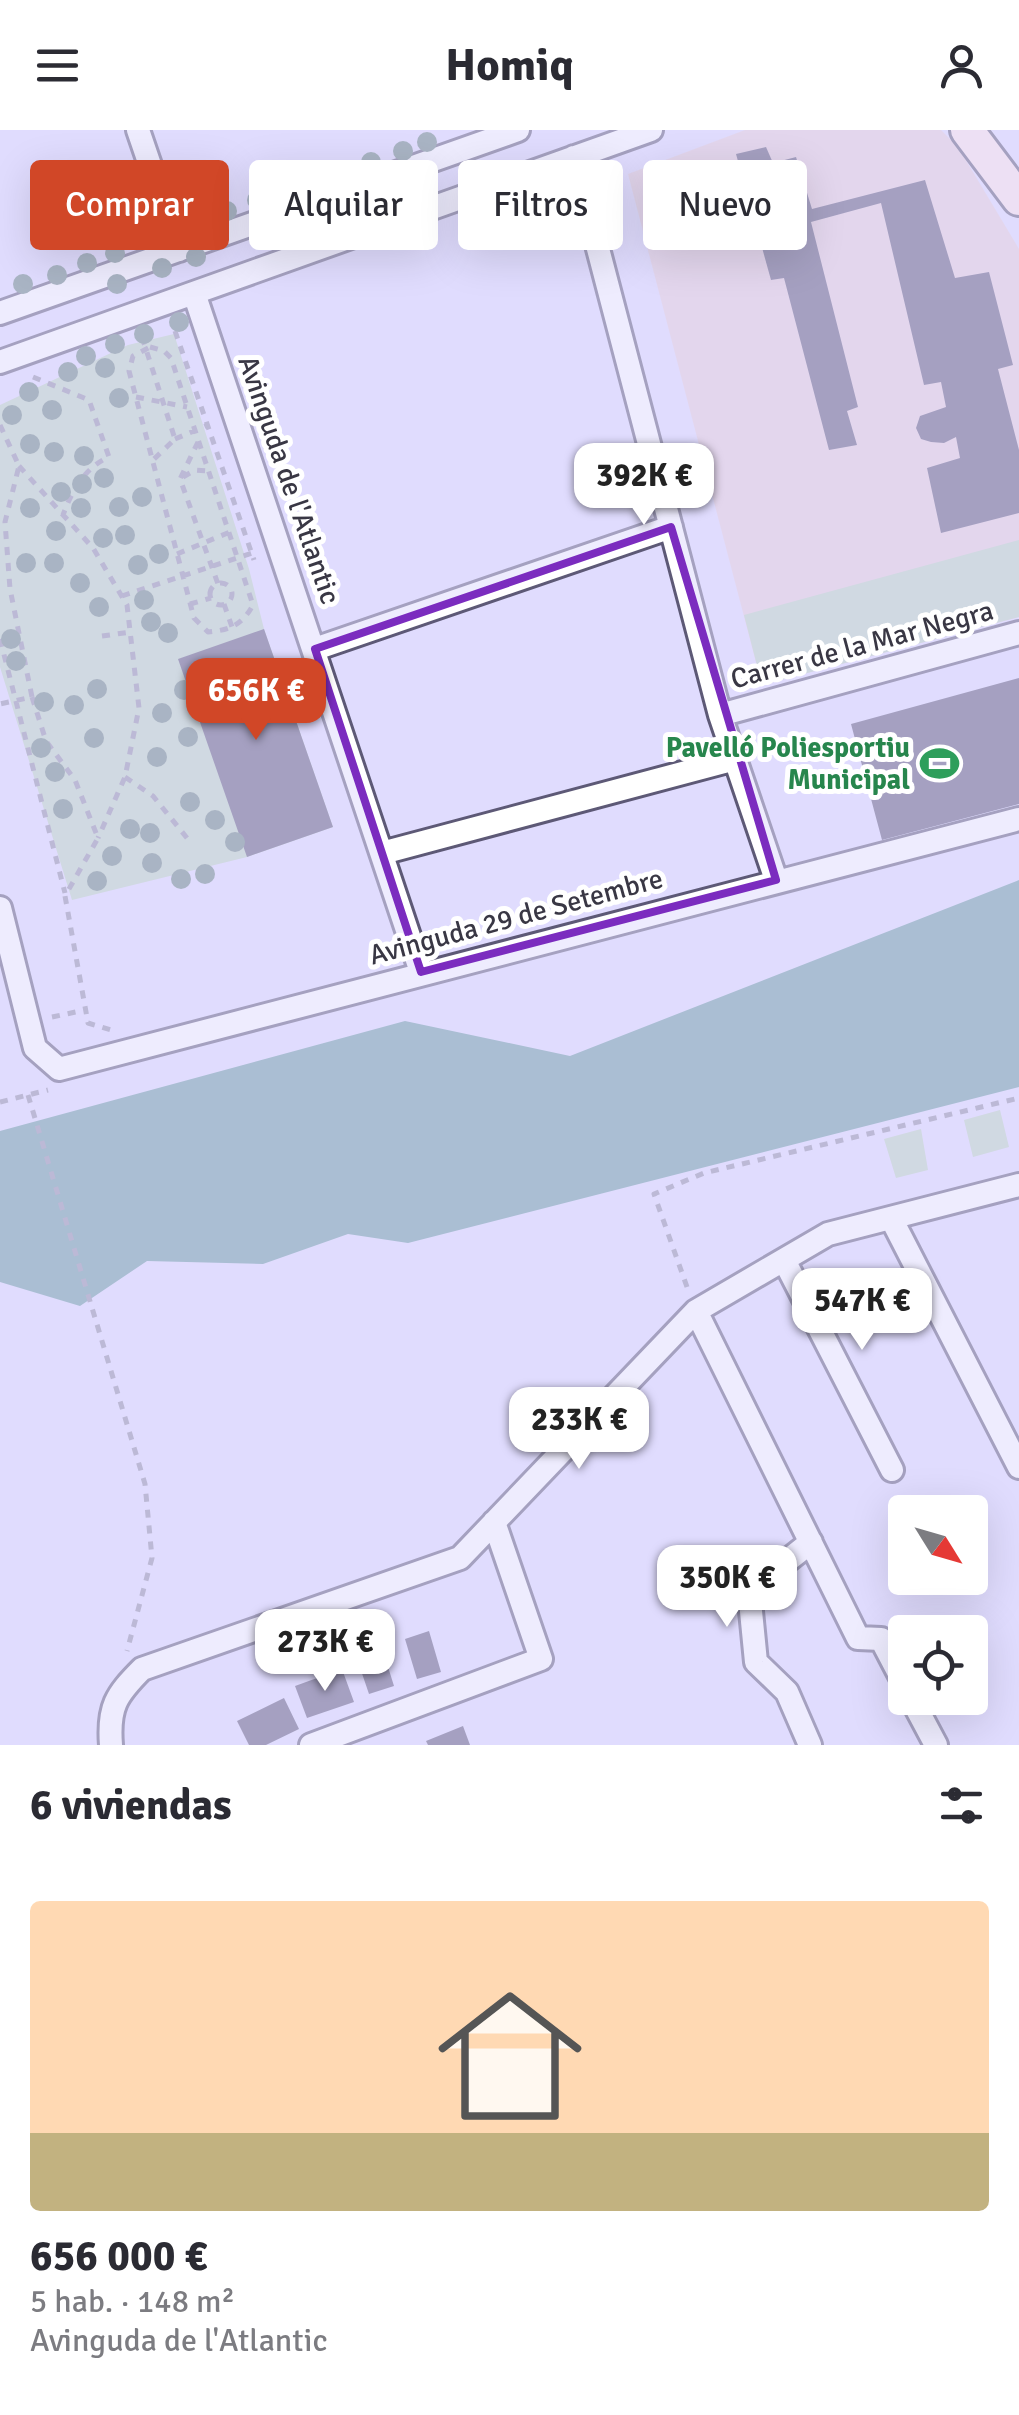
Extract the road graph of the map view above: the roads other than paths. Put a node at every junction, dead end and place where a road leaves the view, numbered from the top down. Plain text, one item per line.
1 (138, 130) edge
2 (518, 130) edge
3 (651, 130) edge
4 (967, 130) edge
5 (574, 157) junction
6 (148, 160) edge
7 (1019, 199) edge
8 (229, 232) edge
9 (179, 250) edge
10 (194, 293) junction
11 (0, 313) edge
12 (0, 362) edge
13 (670, 527) junction
14 (1019, 633) edge
15 (315, 649) junction
16 (720, 715) junction
17 (735, 759) junction
18 (1019, 819) edge
19 (382, 853) junction
20 (776, 880) junction
21 (0, 908) edge
22 (422, 972) junction
23 (1019, 1185) edge
24 (892, 1218) junction
25 (784, 1260) junction
26 (696, 1311) junction
27 (1019, 1467) edge
28 (892, 1470) dead end
29 (494, 1522) junction
30 (811, 1542) junction
31 (888, 1652) edge
32 (920, 1715) edge
33 (111, 1745) edge
34 (311, 1745) edge
35 (810, 1745) edge
36 (936, 1745) edge

1 - 6 street
2 - 8 street
3 - 5 street
4 - 7 street
5 - 10 street
5 - 13 street
9 - 11 street
10 - 12 street
10 - 15 street, Avinguda de l'Atlantic
13 - 15 street
13 - 16 street
14 - 16 street, Carrer de la Mar Negra
15 - 19 street, Avinguda de l'Atlantic
16 - 17 street
17 - 19 street
17 - 20 street
18 - 20 street, Avinguda 29 de Setembre
19 - 22 street, Avinguda de l'Atlantic
20 - 22 street, Avinguda 29 de Setembre
21 - 22 street, Avinguda 29 de Setembre
23 - 24 street
24 - 25 street
24 - 27 street
25 - 26 street
25 - 28 street
26 - 29 street
26 - 30 street
29 - 33 street
29 - 34 street
30 - 31 street
30 - 35 street
32 - 36 street

